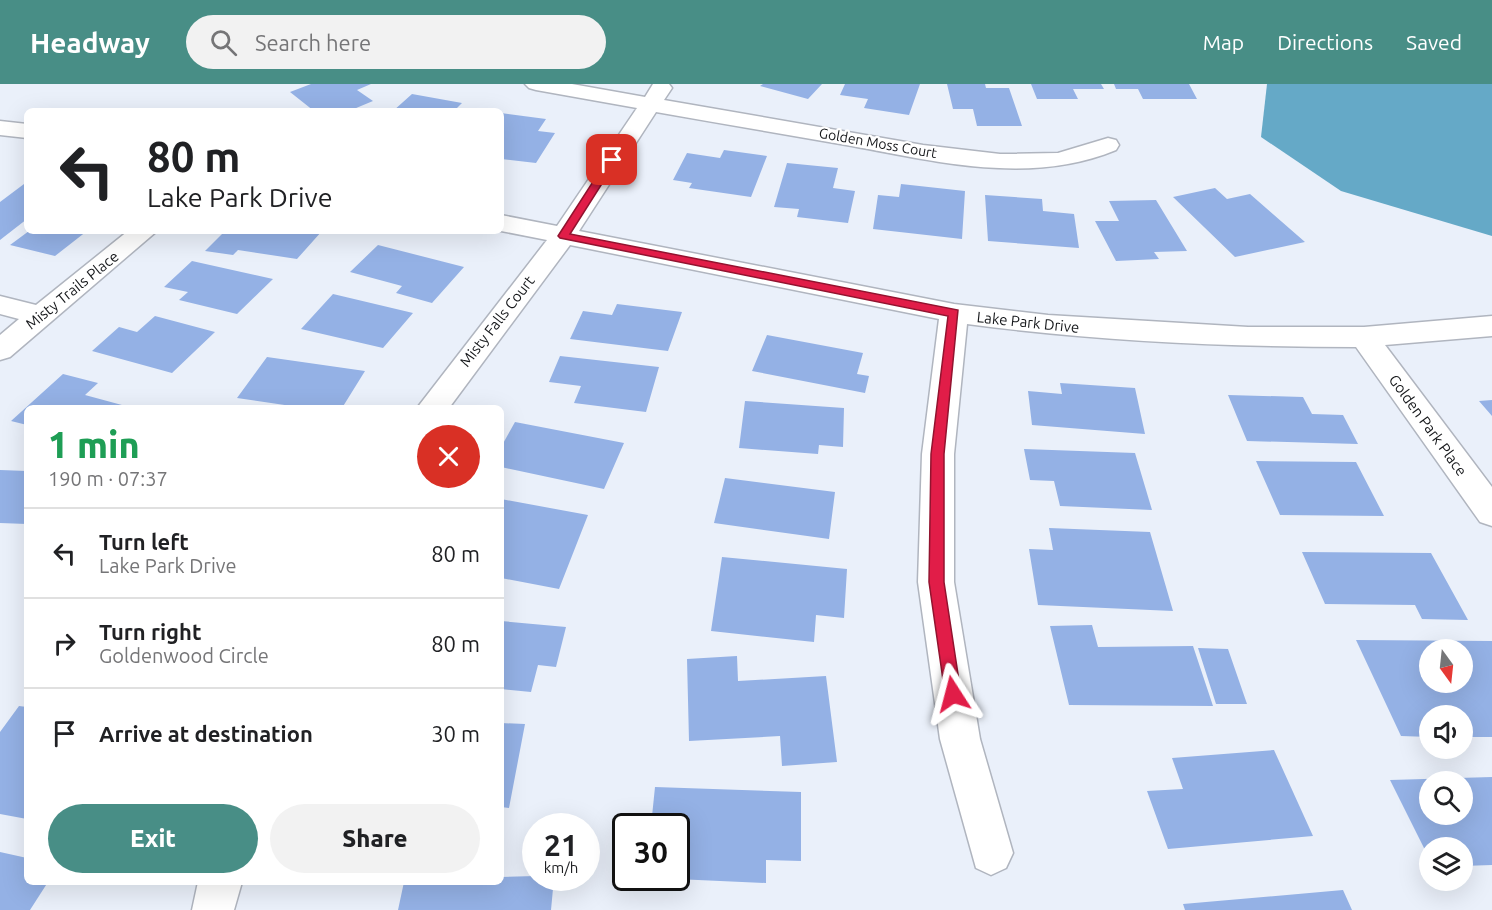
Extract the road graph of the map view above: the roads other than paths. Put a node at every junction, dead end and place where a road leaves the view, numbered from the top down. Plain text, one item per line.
1 (536, 84) edge
2 (664, 84) edge
3 (648, 104) junction
4 (0, 128) edge
5 (24, 131) edge
6 (1108, 145) dead end
7 (504, 224) edge
8 (140, 234) edge
9 (563, 236) junction
10 (0, 305) edge
11 (954, 313) junction
12 (41, 316) junction
13 (1492, 326) edge
14 (1364, 337) junction
15 (0, 350) edge
16 (434, 405) edge
17 (1492, 512) edge
18 (991, 853) dead end

1 - 3 street, Golden Moss Court
2 - 3 street, Misty Falls Court
3 - 6 street, Golden Moss Court
3 - 9 street, Misty Falls Court
4 - 5 street
7 - 9 street, Lake Park Drive
8 - 12 street, Misty Trails Place
9 - 11 street, Lake Park Drive
9 - 16 street, Misty Falls Court
10 - 12 street
11 - 14 street, Lake Park Drive
11 - 18 street
12 - 15 street, Misty Trails Place
13 - 14 street, Lake Park Drive
14 - 17 street, Golden Park Place

